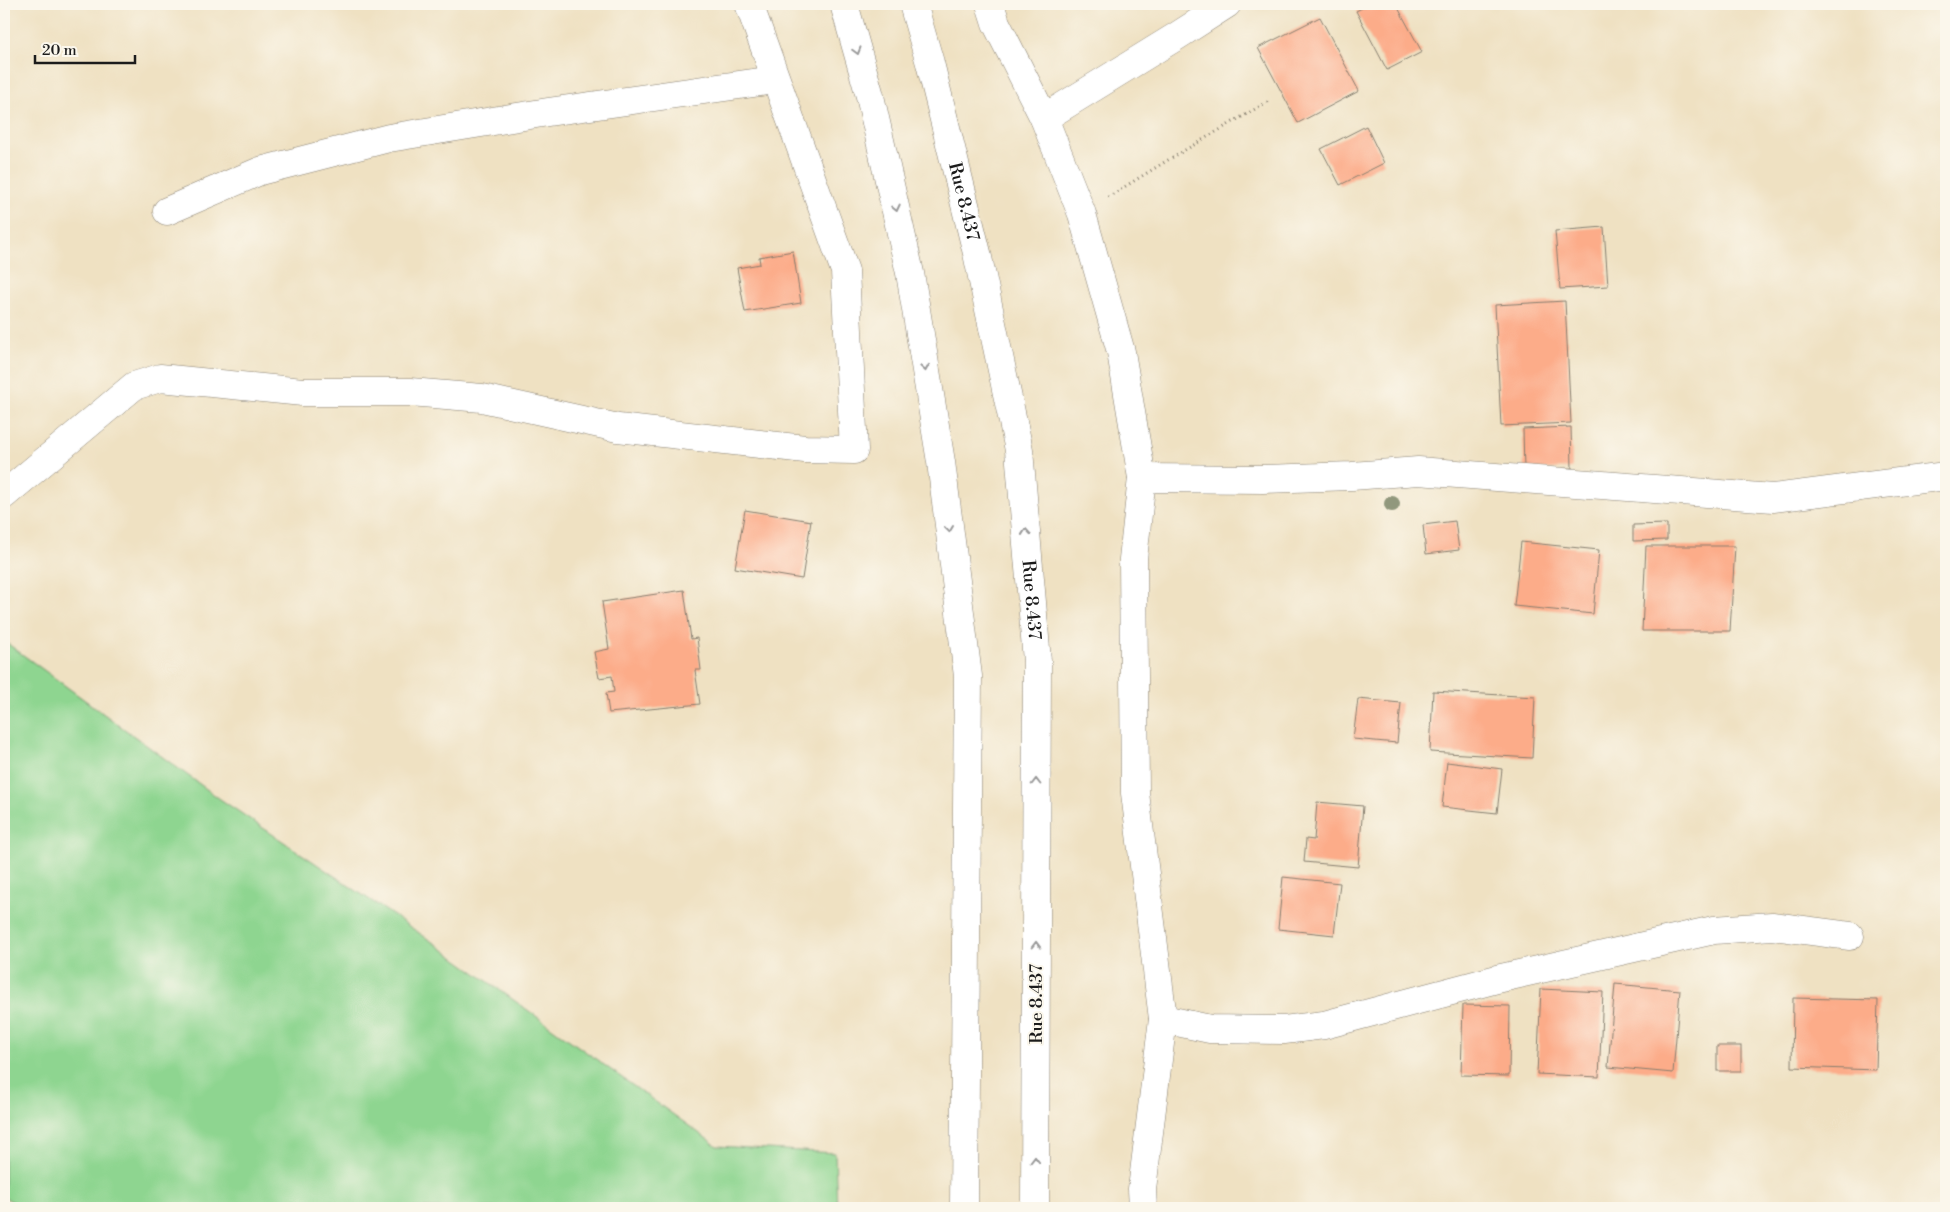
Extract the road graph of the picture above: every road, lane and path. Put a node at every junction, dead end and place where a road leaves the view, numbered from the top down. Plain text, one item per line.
1 (749, 4) edge
2 (844, 4) edge
3 (913, 4) edge
4 (990, 4) edge
5 (1227, 4) edge
6 (775, 80) junction
7 (1269, 101) dead end
8 (1044, 118) junction
9 (167, 211) dead end
10 (1082, 214) junction
11 (1946, 476) edge
12 (1142, 478) junction
13 (4, 495) edge
14 (1850, 936) dead end
15 (1163, 1020) junction
16 (964, 1208) edge
17 (1035, 1208) edge
18 (1143, 1208) edge

1 - 6 street
2 -> 16 street
17 -> 3 street, Rue 8.437
4 - 8 street
5 - 8 street
6 - 9 street
6 - 13 street
7 - 10 path
8 - 10 street
10 - 12 street
11 - 12 street
12 - 15 street
14 - 15 street
15 - 18 street

